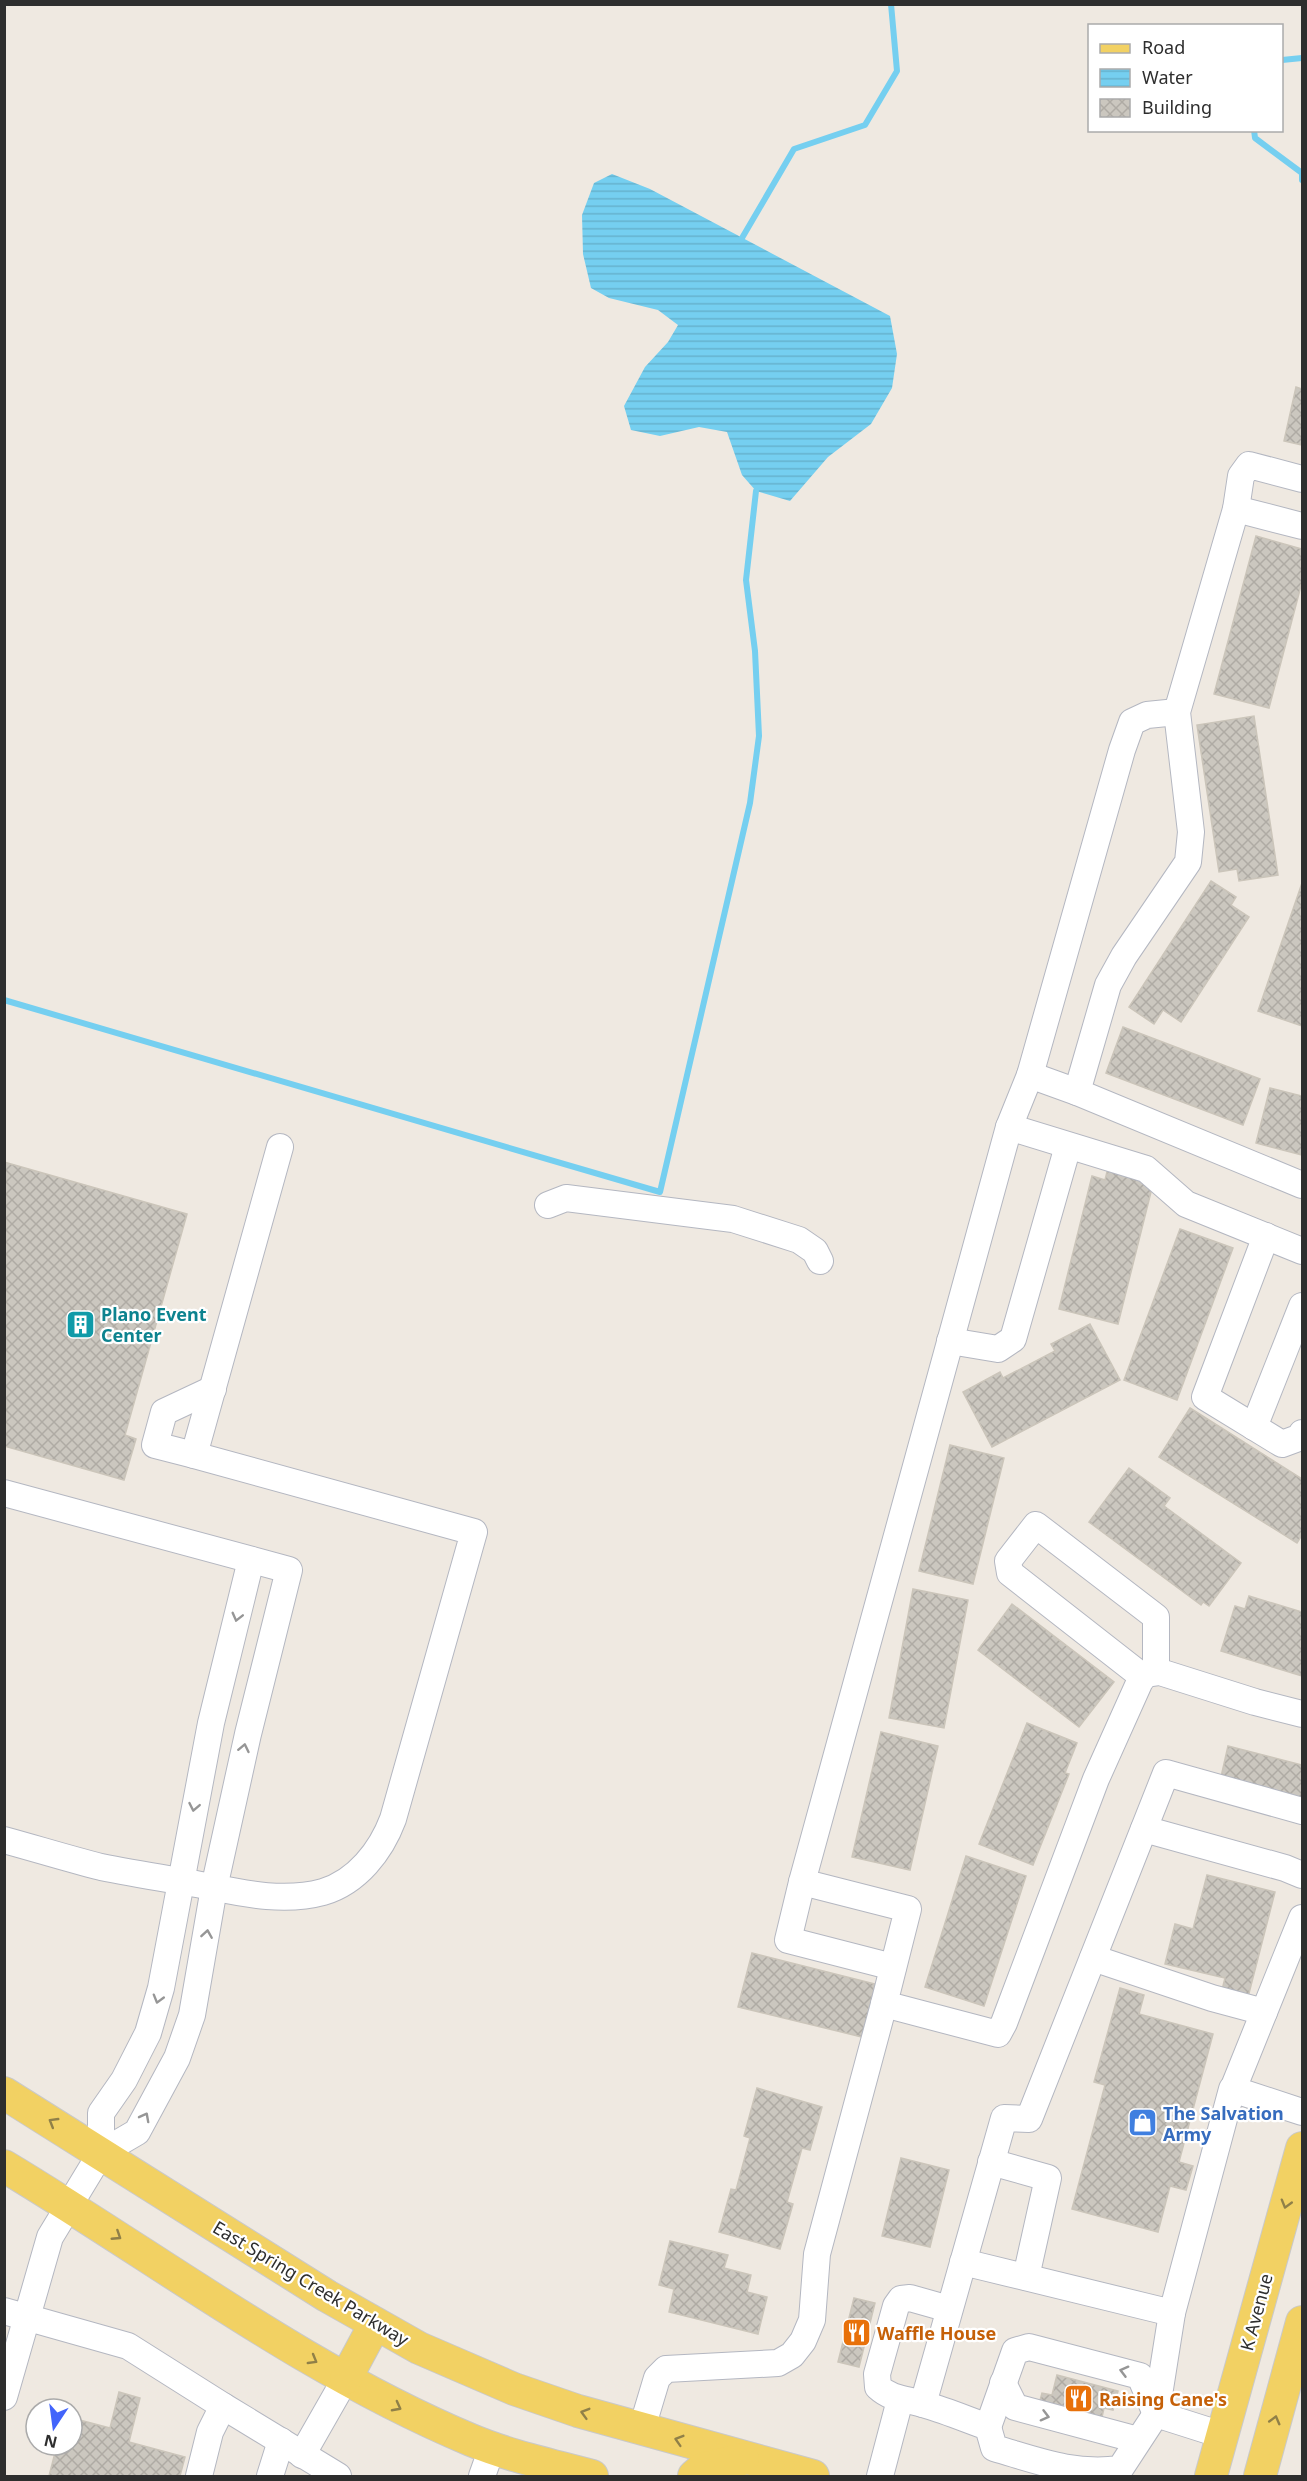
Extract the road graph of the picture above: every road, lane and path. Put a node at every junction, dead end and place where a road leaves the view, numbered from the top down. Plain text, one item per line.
1 (1302, 479) edge
2 (1236, 509) junction
3 (1302, 526) edge
4 (1176, 712) junction
5 (1030, 1075) junction
6 (1077, 1092) junction
7 (1009, 1127) junction
8 (1068, 1146) junction
9 (280, 1147) dead end
10 (1302, 1185) edge
11 (548, 1205) dead end
12 (1266, 1236) junction
13 (1302, 1251) edge
14 (820, 1261) dead end
15 (1302, 1306) edge
16 (950, 1341) junction
17 (213, 1389) junction
18 (1254, 1427) junction
19 (1302, 1433) edge
20 (195, 1455) junction
21 (4, 1493) edge
22 (251, 1560) junction
23 (1149, 1675) junction
24 (1302, 1714) edge
25 (1302, 1811) edge
26 (1144, 1829) junction
27 (4, 1840) edge
28 (1302, 1875) edge
29 (180, 1881) junction
30 (802, 1882) junction
31 (214, 1887) junction
32 (1302, 1918) edge
33 (1093, 1958) junction
34 (893, 1967) junction
35 (884, 2004) junction
36 (1264, 2012) junction
37 (1233, 2089) junction
38 (4, 2093) edge
39 (1302, 2112) edge
40 (1302, 2148) edge
41 (101, 2153) junction
42 (991, 2162) junction
43 (4, 2166) edge
44 (68, 2204) junction
45 (963, 2262) junction
46 (1026, 2277) junction
47 (950, 2308) junction
48 (1172, 2313) junction
49 (15, 2314) edge
50 (1302, 2322) edge
51 (375, 2324) junction
52 (346, 2378) junction
53 (1003, 2383) junction
54 (4, 2397) edge
55 (912, 2402) junction
56 (223, 2406) junction
57 (1156, 2414) junction
58 (988, 2427) junction
59 (642, 2428) junction
60 (1222, 2435) junction
61 (1138, 2440) junction
62 (280, 2441) junction
63 (302, 2455) junction
64 (747, 2458) junction
65 (487, 2462) edge
66 (199, 2476) edge
67 (270, 2476) edge
68 (338, 2476) edge
69 (592, 2476) edge
70 (694, 2476) edge
71 (813, 2476) edge
72 (880, 2476) edge
73 (1211, 2476) edge
74 (1260, 2476) edge

1 - 2 street
2 - 3 street
2 - 4 street
4 - 5 street
4 - 6 street
5 - 6 street
5 - 7 street
6 - 10 street
7 - 8 street
7 - 16 street
8 - 12 street
8 - 16 street
9 - 17 street
11 - 14 street
12 - 13 street
12 - 18 street
15 - 18 street
16 - 30 street
17 - 20 street
17 - 20 street
18 - 19 street
20 - 31 street
21 - 22 street
22 -> 29 street
31 -> 22 street
23 - 23 street
23 - 24 street
23 - 35 street
25 - 26 street
26 - 28 street
26 - 33 street
27 - 29 street
29 - 31 street
29 -> 41 street
30 - 34 street
30 - 34 street
41 -> 31 street
32 - 36 street
33 - 36 street
33 - 42 street
34 - 35 street
35 - 59 street
36 - 37 street
37 - 39 street
37 - 48 street
41 -> 38 main road, East Spring Creek Parkway
40 -> 60 main road, K Avenue
41 - 44 street
41 - 51 main road, East Spring Creek Parkway
42 - 45 street
42 - 46 street
43 - 44 main road
44 - 49 street
44 -> 52 main road
45 - 46 street
45 - 47 street
46 - 48 street
47 - 55 street
47 - 55 street
48 - 57 street
49 - 54 street
49 - 56 street
74 -> 50 main road
51 - 52 main road
59 -> 51 main road, East Spring Creek Parkway
52 - 63 street
52 -> 65 main road
57 -> 53 street
53 - 58 street
53 -> 61 street
55 - 58 street
55 - 72 street
56 - 62 street
56 - 66 street
57 - 60 street
57 - 61 street
58 - 61 street
64 -> 59 main road, East Spring Creek Parkway
60 - 73 main road, K Avenue
62 - 63 street
62 - 67 street
63 - 68 street
64 - 70 main road
64 - 71 main road, East Spring Creek Parkway
65 - 69 main road

